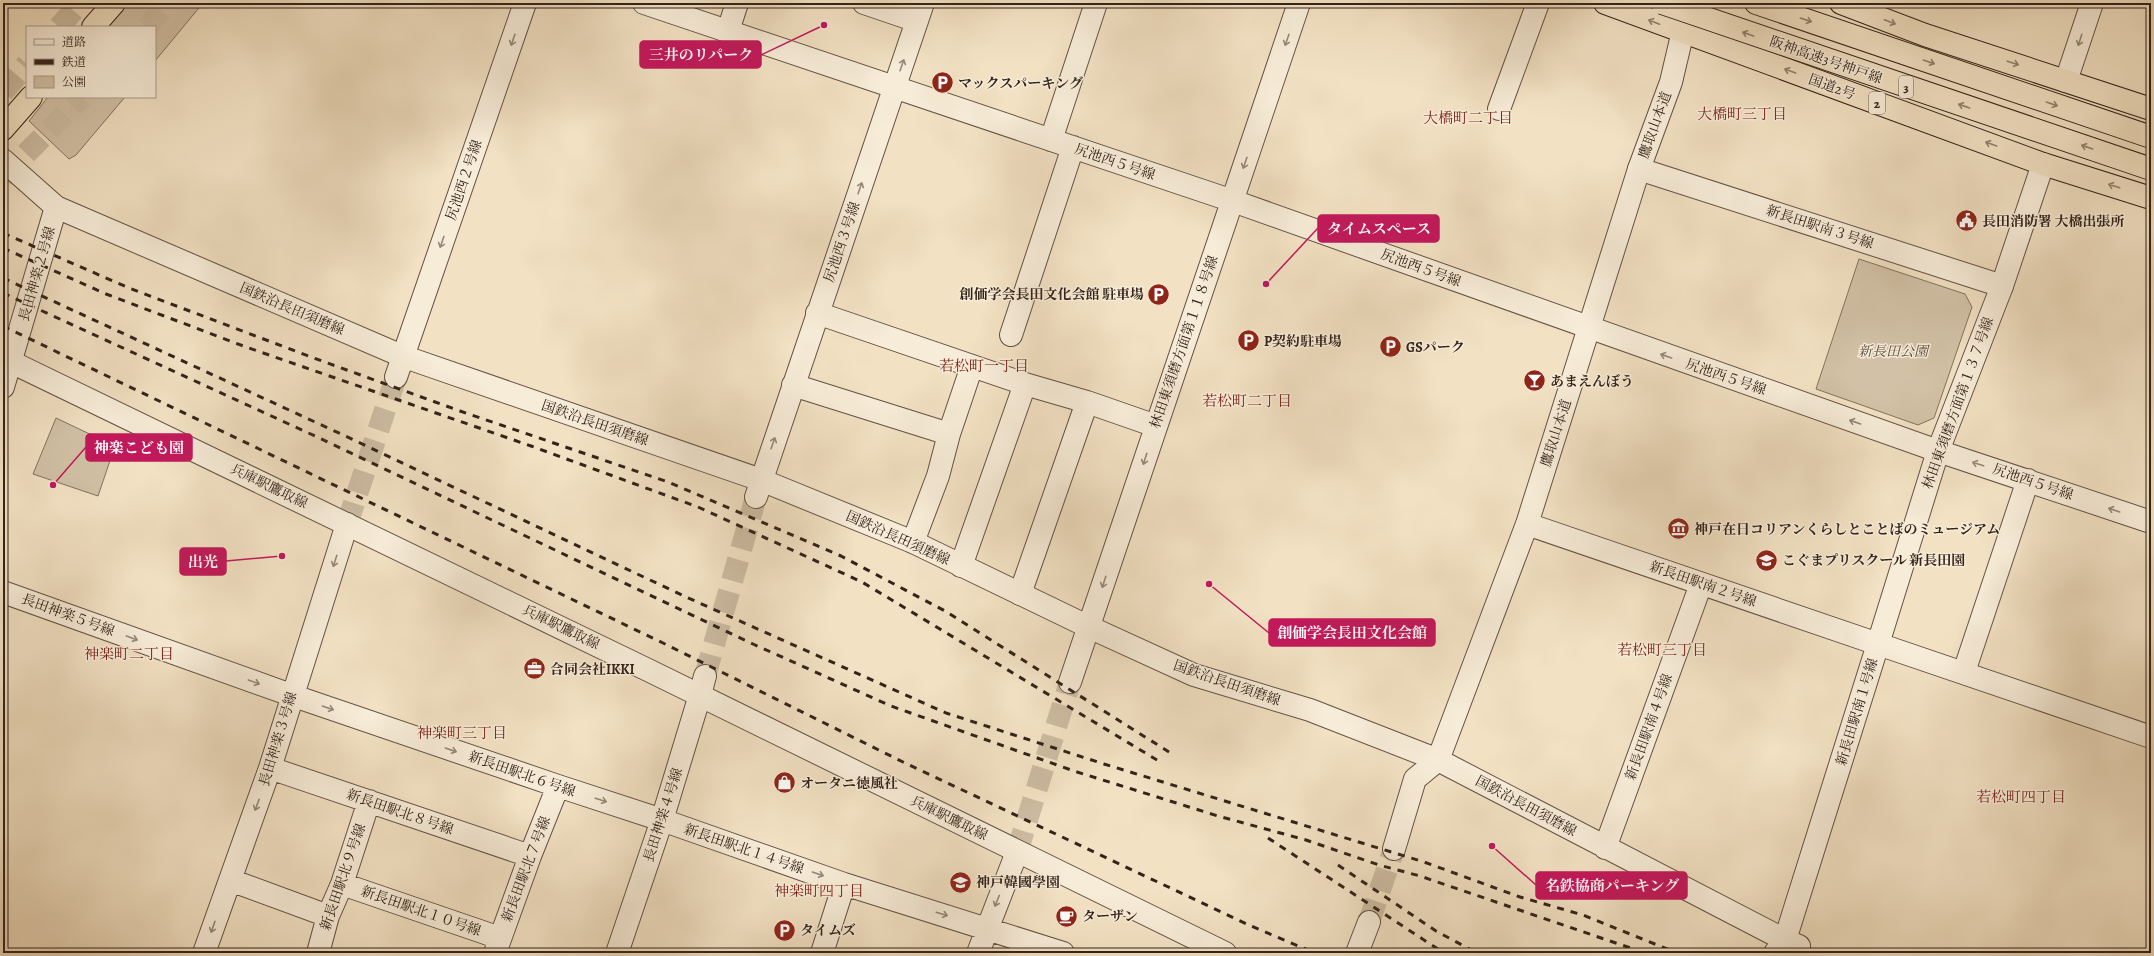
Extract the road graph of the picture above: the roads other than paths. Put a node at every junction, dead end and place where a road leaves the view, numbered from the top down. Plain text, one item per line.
1 (114, 3) edge
2 (525, 3) edge
3 (644, 3) edge
4 (737, 3) edge
5 (864, 3) edge
6 (1096, 3) edge
7 (1299, 3) edge
8 (1538, 3) edge
9 (1605, 3) edge
10 (1662, 3) edge
11 (1690, 3) edge
12 (1756, 3) edge
13 (1841, 3) edge
14 (2092, 3) edge
15 (920, 12) edge
16 (94, 26) edge
17 (728, 31) junction
18 (1683, 33) junction
19 (2066, 81) junction
20 (894, 87) junction
21 (30, 98) edge
22 (1499, 109) dead end
23 (2151, 109) edge
24 (3, 129) edge
25 (2151, 137) edge
26 (1051, 140) junction
27 (1073, 148) junction
28 (3, 160) edge
29 (2043, 164) junction
30 (2151, 168) edge
31 (1639, 169) junction
32 (2151, 198) edge
33 (1232, 201) junction
34 (56, 207) junction
35 (2002, 286) junction
36 (817, 314) junction
37 (1590, 329) junction
38 (1011, 335) dead end
39 (7, 360) edge
40 (972, 366) junction
41 (399, 367) junction
42 (1025, 384) junction
43 (793, 385) junction
44 (3, 387) edge
45 (1087, 402) junction
46 (1156, 426) junction
47 (949, 434) junction
48 (1938, 451) junction
49 (2028, 480) junction
50 (759, 488) junction
51 (2151, 522) edge
52 (347, 524) junction
53 (1527, 524) junction
54 (913, 542) junction
55 (961, 566) junction
56 (1701, 584) junction
57 (3, 592) edge
58 (1020, 594) junction
59 (1089, 627) junction
60 (1878, 644) junction
61 (1964, 672) junction
62 (1070, 682) tunnel mouth
63 (703, 686) junction
64 (291, 695) junction
65 (2151, 737) edge
66 (1438, 760) junction
67 (270, 768) junction
68 (558, 786) junction
69 (369, 801) junction
70 (662, 820) junction
71 (1605, 848) junction
72 (1394, 849) tunnel mouth
73 (1017, 852) junction
74 (530, 856) junction
75 (230, 880) junction
76 (342, 884) junction
77 (844, 884) junction
78 (328, 916) junction
79 (1369, 922) tunnel mouth
80 (987, 928) junction
81 (498, 946) edge
82 (1786, 946) edge
83 (204, 953) edge
84 (318, 953) edge
85 (617, 953) edge
86 (822, 953) edge
87 (978, 953) edge
88 (1063, 953) edge
89 (1225, 953) edge
90 (1357, 953) edge

1 - 16 highway
2 -> 41 street, 尻池西２号線
3 - 17 street, 尻池西５号線
4 - 17 street
5 - 15 street
6 - 26 street
7 -> 33 street, 林田東須磨方面第１１８号線
8 - 22 street
18 -> 9 highway, 国道2号 / 2
30 -> 10 highway, 阪神高速3号神戸線 / 3, bridge
11 - 18 street, 鷹取山本道
12 -> 25 highway, 3
13 -> 19 highway
14 -> 19 street
20 -> 15 street, 尻池西３号線
17 - 20 street, 尻池西５号線
29 -> 18 highway, 国道2号 / 2
18 - 31 street, 鷹取山本道
19 - 23 highway
20 - 26 street, 尻池西５号線
36 -> 20 street, 尻池西３号線
21 - 24 highway
26 - 27 street, 尻池西５号線
27 - 33 street, 尻池西５号線
27 - 38 street
28 - 34 street, 国鉄沿長田須磨線
32 -> 29 highway, 国道2号 / 2
29 - 35 street, 林田東須磨方面第１３７号線
31 - 35 street, 新長田駅南３号線
31 - 37 street, 鷹取山本道
33 - 37 street, 尻池西５号線
33 - 46 street, 林田東須磨方面第１１８号線
34 - 39 street, 長田神楽２号線
34 - 41 street, 国鉄沿長田須磨線
35 - 48 street, 林田東須磨方面第１３７号線
36 - 40 street
36 - 43 street, 尻池西３号線
48 -> 37 street, 尻池西５号線
37 - 53 street, 鷹取山本道
39 - 44 street, 長田神楽２号線
39 - 52 street, 兵庫駅鷹取線
40 - 42 street
40 - 47 street
41 - 50 street, 国鉄沿長田須磨線
42 - 45 street
42 - 55 street
43 - 47 street
50 -> 43 street, 尻池西３号線
45 - 46 street
45 - 58 street
46 -> 59 street, 林田東須磨方面第１１８号線
47 - 54 street
49 -> 48 street, 尻池西５号線
48 - 60 street, 林田東須磨方面第１３７号線
51 -> 49 street, 尻池西５号線
49 - 61 street
50 - 54 street, 国鉄沿長田須磨線
52 - 63 street, 兵庫駅鷹取線
52 -> 64 street, 長田神楽３号線
53 - 56 street, 新長田駅南２号線
53 - 66 street, 鷹取山本道
54 - 55 street, 国鉄沿長田須磨線
55 - 58 street, 国鉄沿長田須磨線
56 - 60 street, 新長田駅南２号線
56 - 71 street, 新長田駅南４号線
57 -> 64 street, 長田神楽５号線
58 - 59 street, 国鉄沿長田須磨線
59 - 62 street, 林田東須磨方面第１１８号線
59 - 66 street, 国鉄沿長田須磨線
60 - 61 street, 新長田駅南１号線
60 - 82 street, 新長田駅南１号線
61 - 65 street, 新長田駅南１号線
63 - 70 street, 長田神楽４号線
63 - 73 street, 兵庫駅鷹取線
64 - 67 street, 長田神楽３号線
64 -> 68 street, 新長田駅北６号線
66 - 71 street, 国鉄沿長田須磨線
66 - 72 street, 鷹取山本道
67 - 69 street, 新長田駅北８号線
67 -> 75 street, 長田神楽３号線
68 -> 70 street, 新長田駅北６号線
68 - 74 street, 新長田駅北７号線
69 - 74 street, 新長田駅北８号線
69 - 76 street, 新長田駅北９号線
70 -> 77 street, 新長田駅北１４号線
70 - 85 street, 長田神楽４号線
71 - 82 street, 国鉄沿長田須磨線
73 -> 80 street
73 - 89 street, 兵庫駅鷹取線
74 - 81 street, 新長田駅北７号線
75 - 78 street
75 -> 83 street, 長田神楽３号線
76 - 78 street, 新長田駅北９号線
76 - 81 street, 新長田駅北１０号線
77 -> 80 street, 新長田駅北１４号線
77 - 86 street
78 - 84 street, 新長田駅北９号線
79 - 90 street
80 - 87 street
80 - 88 street, 新長田駅北１４号線

